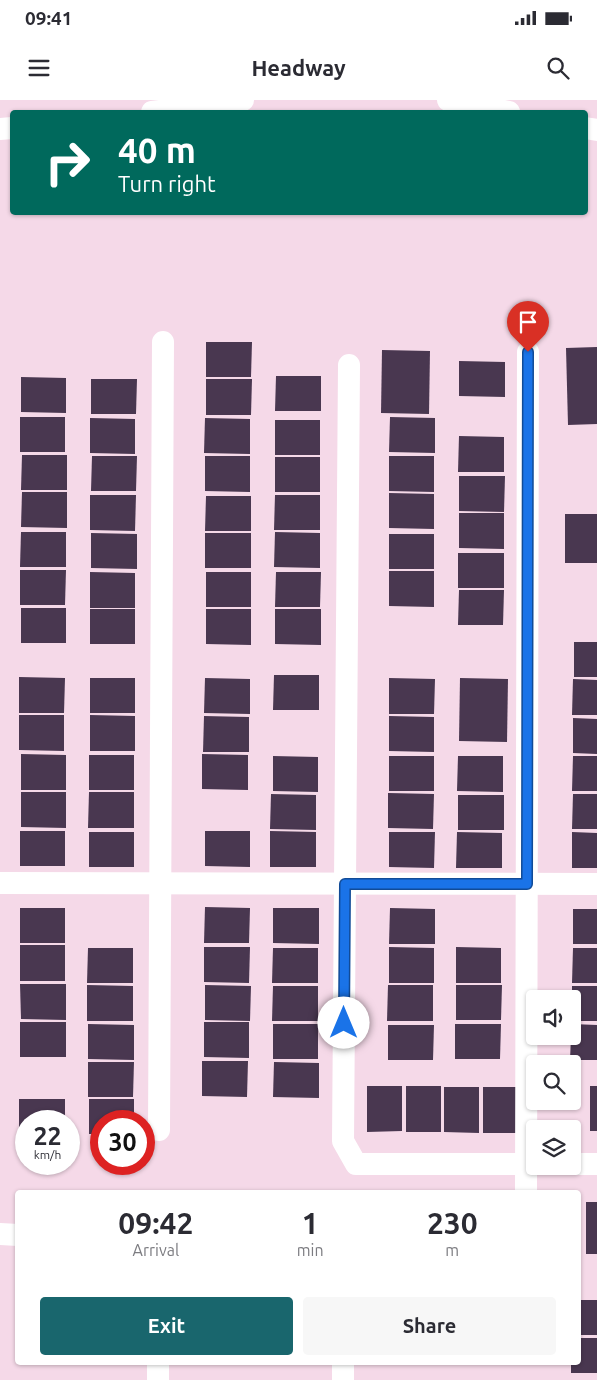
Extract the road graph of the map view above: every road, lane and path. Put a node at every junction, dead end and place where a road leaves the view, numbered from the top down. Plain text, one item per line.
1 (242, 100) edge
2 (448, 100) edge
3 (167, 110) edge
4 (499, 110) edge
5 (163, 342) dead end
6 (528, 352) dead end
7 (349, 365) dead end
8 (0, 883) edge
9 (161, 884) junction
10 (345, 884) junction
11 (527, 884) junction
12 (597, 884) edge
13 (530, 1120) edge
14 (160, 1130) dead end
15 (526, 1164) edge
16 (581, 1164) edge
17 (597, 1164) edge
18 (528, 1175) edge
19 (526, 1190) edge
20 (0, 1234) edge
21 (15, 1235) edge
22 (158, 1365) edge
23 (343, 1365) edge
24 (158, 1380) edge
25 (343, 1380) edge

1 - 3 street
2 - 4 street
5 - 9 street
6 - 11 street
7 - 10 street
8 - 9 street
9 - 10 street
9 - 14 street
10 - 11 street
10 - 15 street
11 - 12 street
11 - 13 street
16 - 17 street
18 - 19 street
20 - 21 street
22 - 24 street
23 - 25 street

